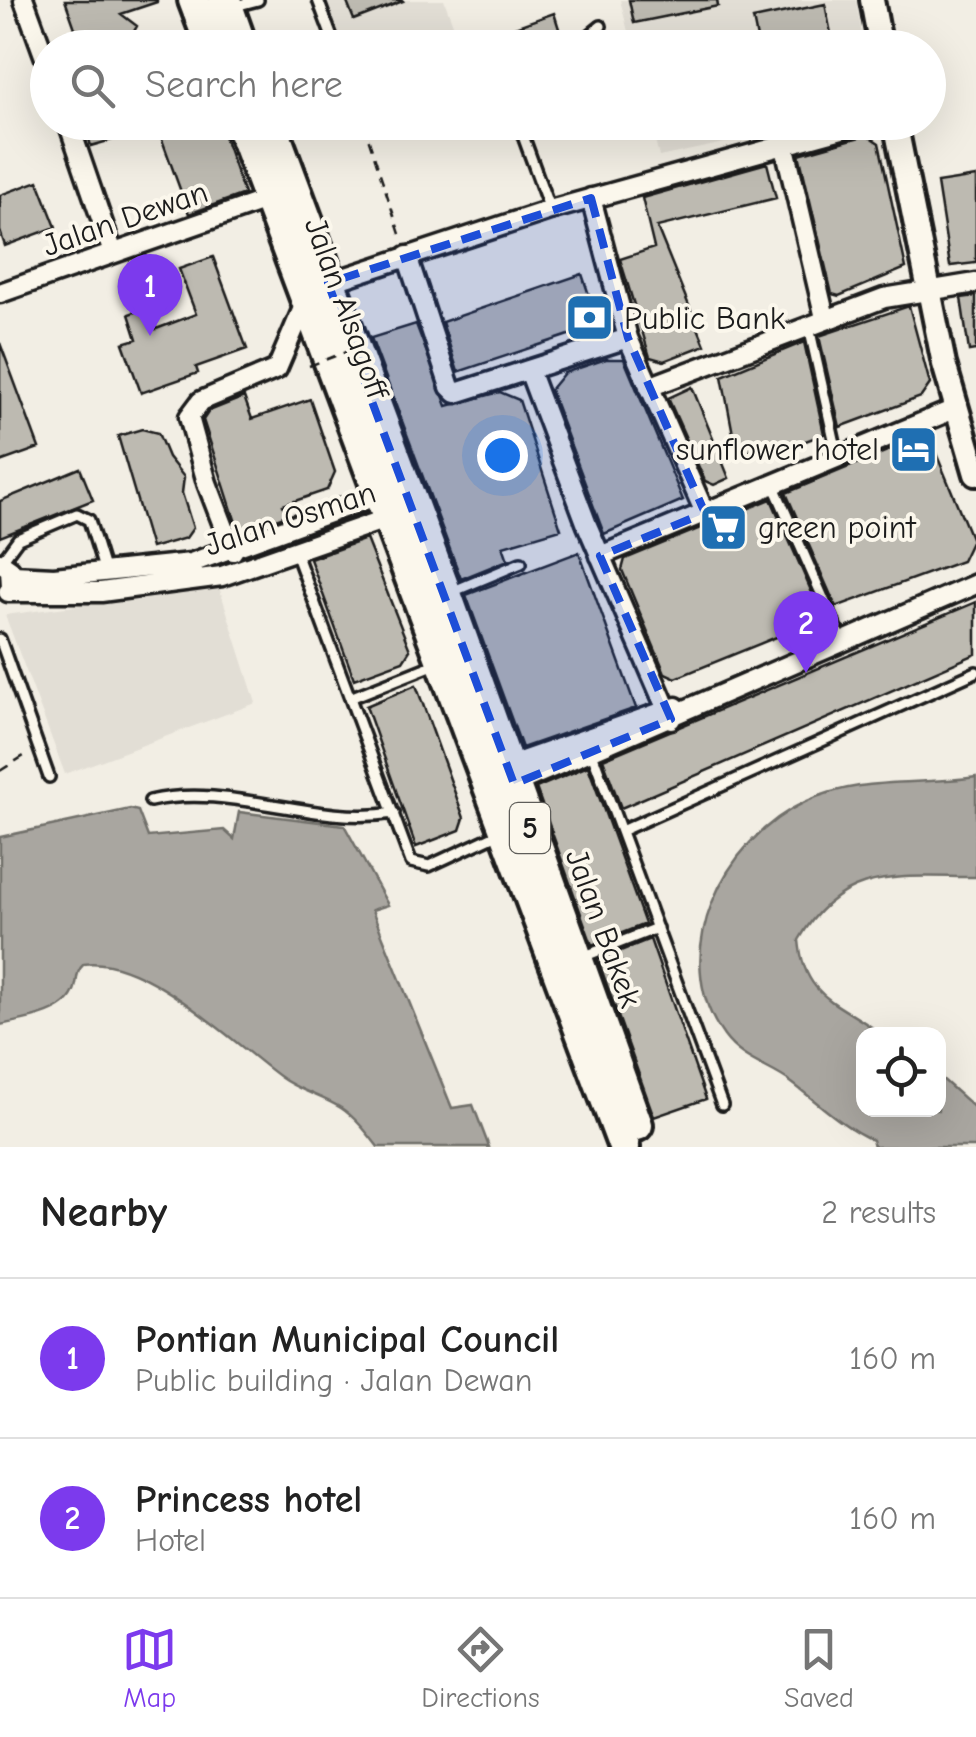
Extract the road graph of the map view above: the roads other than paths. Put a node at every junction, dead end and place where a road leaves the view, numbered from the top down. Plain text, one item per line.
1 (24, 0) edge
2 (194, 0) edge
3 (258, 0) edge
4 (318, 0) edge
5 (872, 0) edge
6 (226, 4) edge
7 (602, 26) dead end
8 (35, 30) edge
9 (205, 30) edge
10 (235, 30) edge
11 (329, 30) edge
12 (597, 30) edge
13 (878, 30) edge
14 (74, 140) edge
15 (247, 140) edge
16 (275, 140) edge
17 (525, 140) edge
18 (796, 140) edge
19 (899, 140) edge
20 (784, 143) junction
21 (591, 198) junction
22 (269, 200) junction
23 (550, 210) junction
24 (114, 254) junction
25 (407, 256) junction
26 (976, 283) edge
27 (932, 290) junction
28 (317, 291) junction
29 (0, 293) edge
30 (816, 321) junction
31 (628, 338) junction
32 (530, 373) junction
33 (650, 387) junction
34 (957, 408) junction
35 (838, 457) junction
36 (976, 474) edge
37 (773, 484) junction
38 (395, 502) junction
39 (705, 512) junction
40 (233, 551) junction
41 (296, 553) junction
42 (600, 556) junction
43 (521, 562) dead end
44 (106, 572) junction
45 (4, 577) edge
46 (976, 584) edge
47 (446, 594) junction
48 (0, 639) edge
49 (842, 640) junction
50 (440, 662) junction
51 (976, 672) edge
52 (350, 698) junction
53 (668, 714) junction
54 (592, 753) junction
55 (511, 775) junction
56 (49, 777) dead end
57 (150, 801) dead end
58 (394, 812) junction
59 (503, 831) junction
60 (621, 831) junction
61 (657, 928) junction
62 (579, 959) junction
63 (722, 1105) dead end
64 (624, 1147) edge
65 (644, 1147) edge

1 - 8 street
2 - 9 highway
3 - 6 lane
4 - 11 lane
5 - 13 street
6 - 10 highway
7 - 12 lane
14 - 24 street
15 - 22 highway, Jalan Alsagoff / 5
16 - 28 highway, Jalan Alsagoff / 5
17 - 23 lane
18 - 20 street
19 - 27 street
20 - 21 street
20 - 30 street
21 - 23 street
21 - 31 street
22 - 24 street, Jalan Dewan
22 - 28 highway, Jalan Alsagoff / 5
23 - 25 street
24 - 29 street, Jalan Dewan
25 - 28 street
25 - 32 street
26 - 27 street
27 - 30 street
27 - 34 street
28 - 38 highway, Jalan Alsagoff / 5
28 - 40 street
30 - 33 street
30 - 35 lane
31 - 32 street
31 - 33 street
32 - 42 street
33 - 39 street
34 - 35 street
34 - 36 street
35 - 37 street
37 - 39 street
37 - 49 lane
38 - 40 street, Jalan Osman
38 - 41 street, Jalan Osman
38 - 47 highway, Jalan Bakek / 5
38 - 50 highway, Jalan Bakek / 5
39 - 42 street
40 - 44 street, Jalan Osman
41 - 45 street, Jalan Osman
41 - 52 lane
42 - 53 street
43 - 47 lane
44 - 45 street, Jalan Osman
44 - 45 lane
46 - 49 street
47 - 55 highway, Jalan Bakek / 5
48 - 56 lane
49 - 53 street
50 - 52 lane
50 - 59 highway, Jalan Bakek / 5
51 - 60 lane
52 - 58 lane
53 - 54 street
53 - 55 street
54 - 55 street
54 - 60 lane
55 - 62 highway, Jalan Bakek / 5
57 - 58 lane
58 - 59 lane
59 - 64 highway, Jalan Bakek / 5
60 - 61 lane
61 - 62 lane
61 - 63 lane
62 - 65 highway, Jalan Bakek / 5

